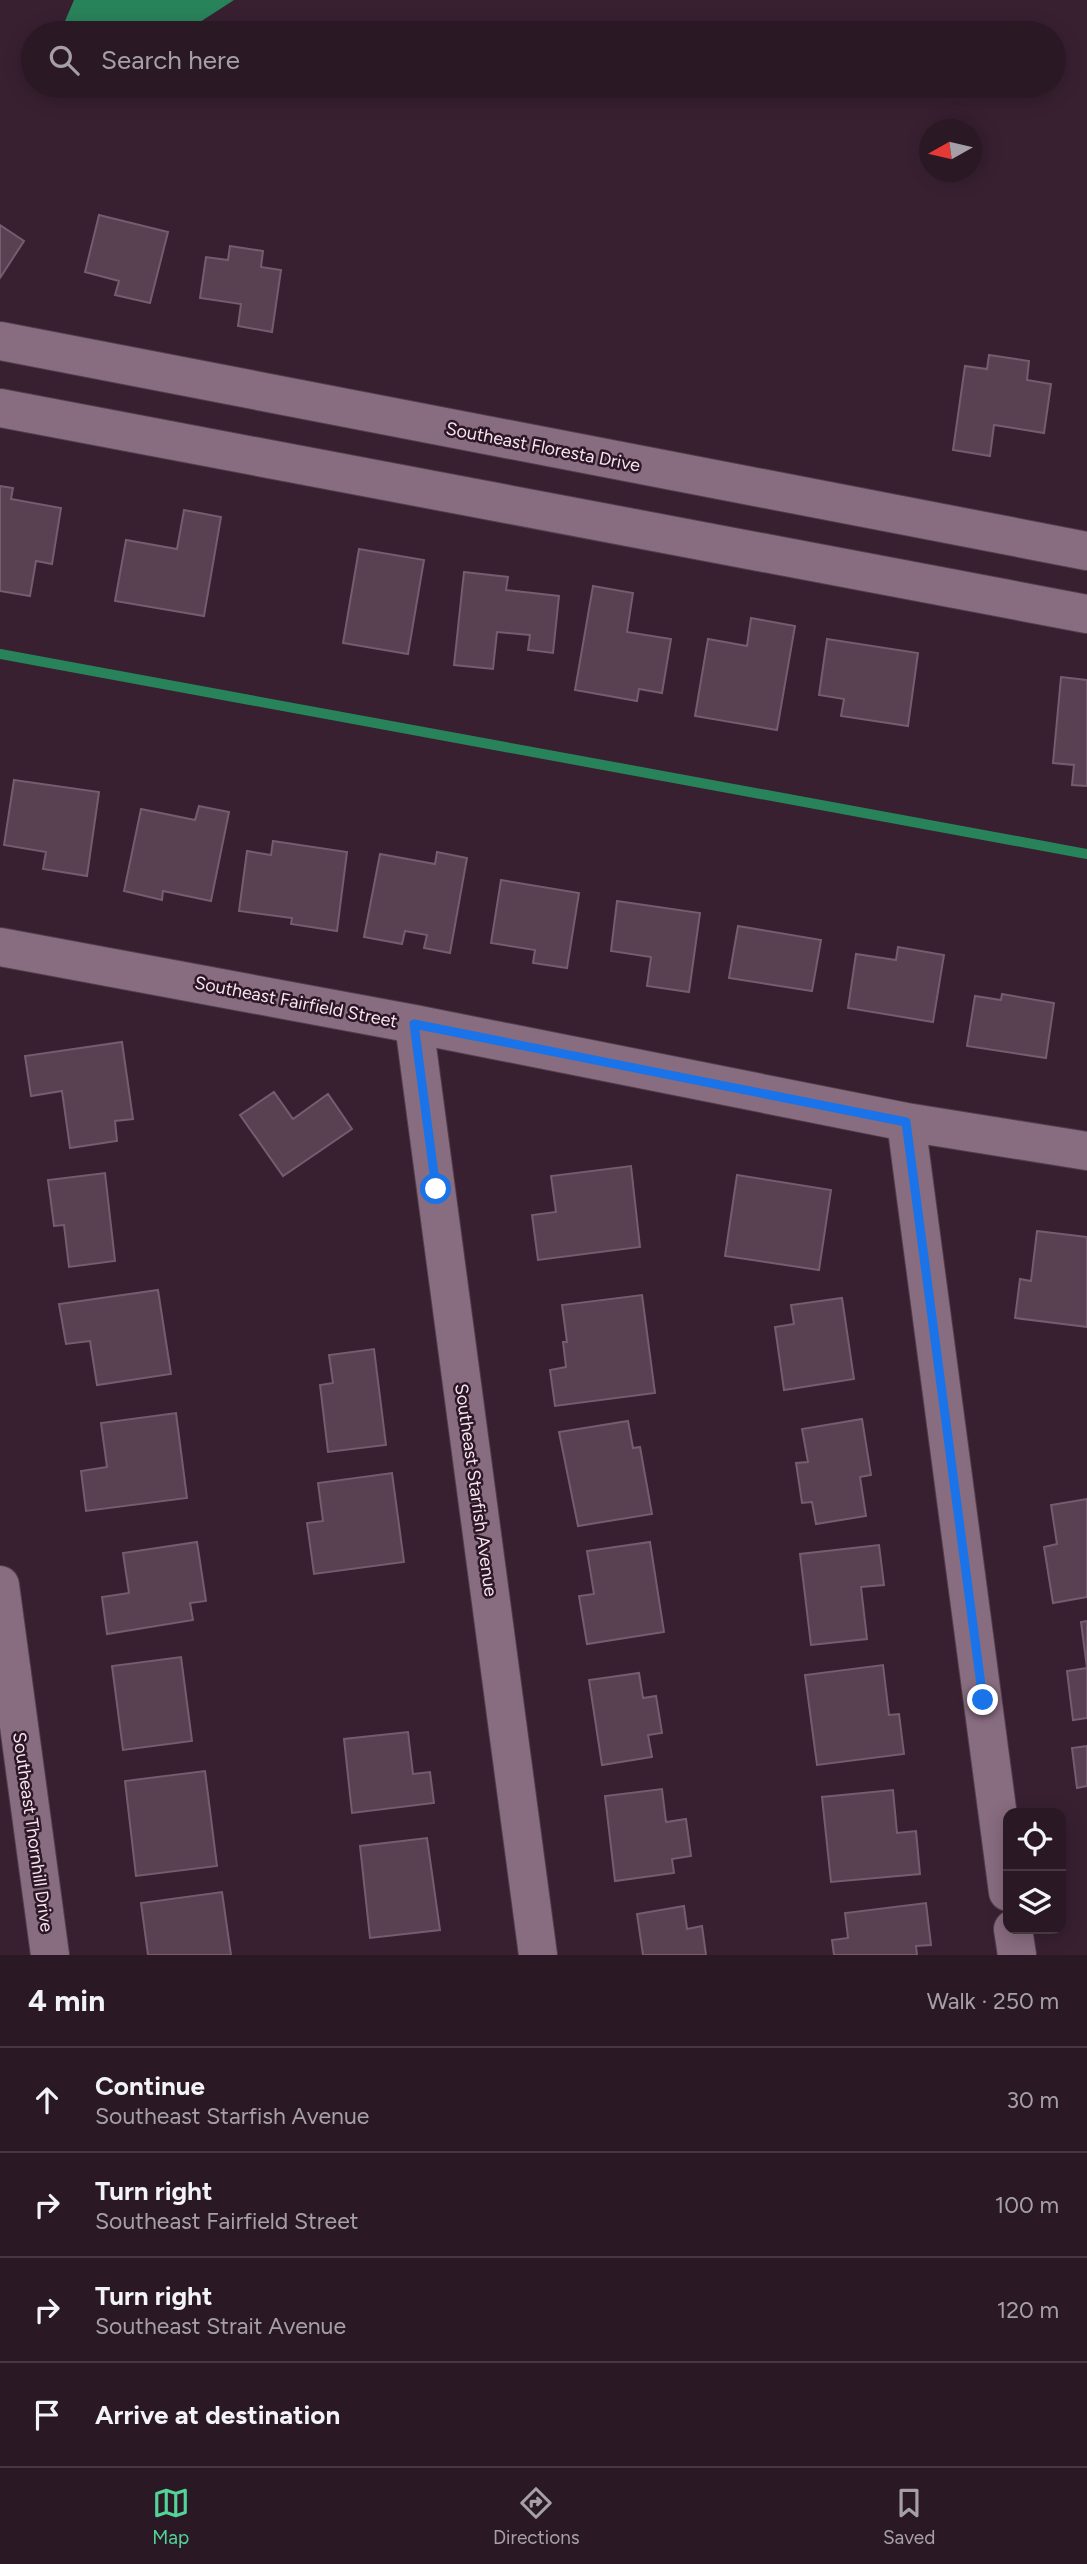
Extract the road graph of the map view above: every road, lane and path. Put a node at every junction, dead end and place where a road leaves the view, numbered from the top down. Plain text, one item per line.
1 (0, 341) edge
2 (0, 408) edge
3 (1087, 551) edge
4 (1087, 614) edge
5 (0, 947) edge
6 (414, 1024) junction
7 (906, 1122) junction
8 (1087, 1151) edge
9 (0, 1585) edge
10 (1005, 1871) edge
11 (1014, 1934) edge
12 (50, 1955) edge
13 (538, 1955) edge
14 (1017, 1955) edge

1 - 3 street, Southeast Floresta Drive
2 - 4 street
5 - 6 street, Southeast Fairfield Street
6 - 7 street, Southeast Fairfield Street
6 - 13 street, Southeast Starfish Avenue
7 - 8 street, Southeast Fairfield Street
7 - 10 street
9 - 12 street, Southeast Thornhill Drive
11 - 14 street

